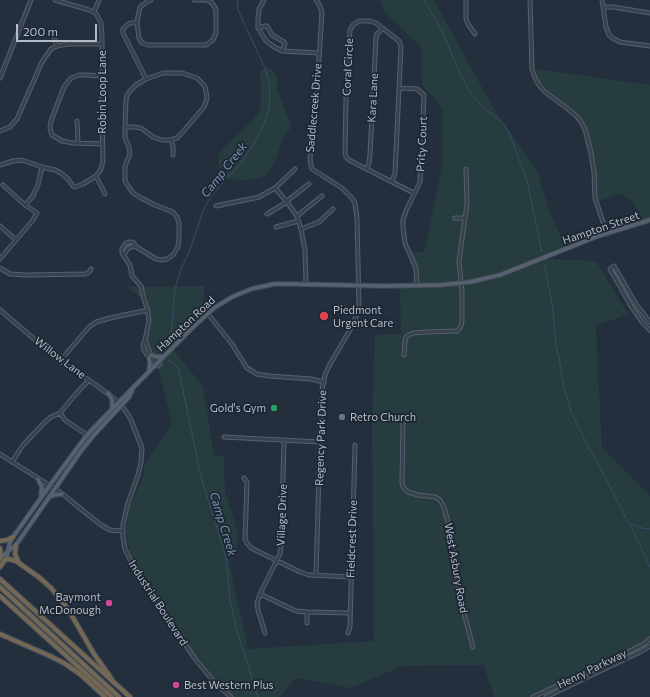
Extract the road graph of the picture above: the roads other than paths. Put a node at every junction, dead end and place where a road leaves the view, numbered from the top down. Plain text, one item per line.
1 (31, 0) edge
2 (55, 0) edge
3 (100, 0) edge
4 (151, 0) edge
5 (194, 0) edge
6 (264, 0) edge
7 (316, 0) edge
8 (466, 0) edge
9 (530, 0) edge
10 (602, 0) edge
11 (602, 7) junction
12 (94, 12) junction
13 (650, 13) edge
14 (137, 23) junction
15 (258, 28) junction
16 (382, 28) junction
17 (52, 31) dead end
18 (475, 34) dead end
19 (102, 44) junction
20 (57, 46) junction
21 (650, 46) edge
22 (282, 51) junction
23 (319, 53) junction
24 (103, 76) junction
25 (0, 78) edge
26 (146, 79) junction
27 (400, 88) junction
28 (77, 121) dead end
29 (125, 127) junction
30 (0, 131) edge
31 (171, 140) junction
32 (78, 143) junction
33 (102, 144) junction
34 (173, 155) dead end
35 (0, 165) edge
36 (42, 167) junction
37 (295, 169) dead end
38 (367, 169) junction
39 (466, 169) dead end
40 (96, 176) junction
41 (392, 182) junction
42 (309, 184) dead end
43 (3, 185) dead end
44 (275, 188) junction
45 (105, 194) dead end
46 (414, 194) junction
47 (322, 196) dead end
48 (287, 201) junction
49 (25, 205) junction
50 (216, 206) dead end
51 (333, 208) dead end
52 (266, 214) dead end
53 (297, 216) junction
54 (455, 218) dead end
55 (465, 218) junction
56 (650, 220) edge
57 (298, 221) junction
58 (0, 226) edge
59 (276, 227) dead end
60 (301, 229) junction
61 (606, 234) junction
62 (16, 240) junction
63 (135, 246) junction
64 (558, 252) joint
65 (124, 255) junction
66 (0, 258) edge
67 (0, 268) edge
68 (91, 269) dead end
69 (461, 283) junction
70 (306, 284) junction
71 (417, 285) junction
72 (359, 286) junction
73 (0, 310) edge
74 (148, 310) junction
75 (208, 314) junction
76 (650, 322) edge
77 (650, 330) edge
78 (165, 355) junction
79 (404, 355) dead end
80 (150, 356) junction
81 (60, 361) junction
82 (158, 364) junction
83 (149, 371) junction
84 (89, 380) junction
85 (324, 382) junction
86 (134, 387) junction
87 (108, 393) junction
88 (120, 404) junction
89 (112, 408) junction
90 (60, 413) junction
91 (403, 422) dead end
92 (87, 435) junction
93 (224, 437) dead end
94 (284, 440) junction
95 (320, 442) junction
96 (355, 445) dead end
97 (0, 454) edge
98 (12, 462) junction
99 (244, 478) dead end
100 (38, 479) junction
101 (49, 486) junction
102 (54, 489) junction
103 (62, 494) junction
104 (41, 497) junction
105 (48, 498) junction
106 (122, 531) junction
107 (13, 537) junction
108 (0, 541) edge
109 (16, 545) junction
110 (0, 548) edge
111 (8, 550) junction
112 (2, 559) edge
113 (276, 560) junction
114 (20, 563) junction
115 (0, 567) edge
116 (316, 575) junction
117 (351, 577) junction
118 (0, 578) edge
119 (0, 587) edge
120 (260, 594) junction
121 (0, 596) edge
122 (307, 612) junction
123 (350, 613) junction
124 (307, 623) dead end
125 (265, 633) dead end
126 (348, 633) dead end
127 (0, 634) edge
128 (650, 639) edge
129 (650, 646) edge
130 (473, 647) dead end
131 (114, 683) junction
132 (106, 697) edge
133 (112, 697) edge
134 (119, 697) edge
135 (130, 697) edge
136 (231, 697) edge
137 (532, 697) edge
138 (546, 697) edge

1 - 25 street
2 - 12 street
3 - 12 street
4 - 14 street
5 - 14 street
6 - 15 street
7 - 23 street, Saddlecreek Drive
8 - 18 street
9 - 61 street
10 - 11 street
11 - 13 street
11 - 21 street
12 - 19 street, Robin Loop Lane
14 - 26 street
15 - 22 street
15 - 22 street
16 - 27 street, Coral Circle
16 - 38 street, Kara Lane
16 - 38 street, Coral Circle
17 - 20 street
19 - 20 street
19 - 24 street, Robin Loop Lane
20 - 30 street
22 - 23 street, Saddlecreek Drive
23 - 72 street, Saddlecreek Drive
24 - 32 street
24 - 33 street, Robin Loop Lane
26 - 29 street
26 - 31 street
27 - 41 street, Coral Circle
27 - 46 street, Prity Court
28 - 32 street
29 - 31 street
29 - 63 street
31 - 34 street
32 - 33 street
33 - 40 street, Robin Loop Lane
35 - 36 street
36 - 40 street
36 - 49 street
37 - 44 street
38 - 41 street, Coral Circle
39 - 55 street
40 - 45 street
41 - 46 street, Coral Circle
42 - 48 street
43 - 49 street
44 - 48 street
44 - 50 street
46 - 71 street, Prity Court
47 - 53 street
48 - 52 street
48 - 53 street
49 - 62 street
51 - 60 street
53 - 57 street
54 - 55 street
55 - 69 street
56 - 61 main road, Hampton Street
57 - 59 street
57 - 60 street
58 - 62 street
60 - 70 street
61 - 64 main road, Hampton Street
62 - 66 street
63 - 65 street
63 - 65 street
64 - 69 main road, Hampton Road
65 - 74 street
67 - 68 street
69 - 71 main road, Hampton Road
69 - 79 street
70 - 72 main road, Hampton Road
70 - 75 main road, Hampton Road
71 - 72 main road, Hampton Road
72 - 85 street, Regency Park Drive
73 - 81 street, Willow Lane
74 - 80 street
74 - 81 street
75 - 78 main road, Hampton Road
75 - 85 street
76 - 77 street
78 - 80 main road
78 - 82 main road, Hampton Road
80 - 82 street
80 - 83 main road
81 - 84 street, Willow Lane
82 - 83 main road, Hampton Road
83 - 86 main road, Hampton Road
84 - 87 street, Willow Lane
84 - 90 street
85 - 95 street, Regency Park Drive
86 - 88 main road, Hampton Road
86 - 88 main road, Hampton Road
87 - 88 street, Willow Lane
87 - 89 main road
88 - 89 main road, Hampton Road
88 - 102 main road, Hampton Road
88 - 106 street, Industrial Boulevard
89 - 92 main road, Hampton Road
90 - 92 street
90 - 98 street
91 - 130 street, West Asbury Road
92 - 101 main road, Hampton Road
93 - 94 street
94 - 95 street
94 - 113 street, Village Drive
95 - 116 street, Regency Park Drive
96 - 117 street, Fieldcrest Drive
97 - 98 street
98 - 100 street
99 - 113 street
100 - 101 street
100 - 104 main road
101 - 102 street
101 - 104 main road, Hampton Road
102 - 103 street
102 - 105 main road, Hampton Road
103 - 105 main road
103 - 106 street
104 - 107 main road, Hampton Road
105 - 109 main road, Hampton Road
106 - 136 street, Industrial Boulevard
107 - 108 highway
107 - 111 main road, Hampton Road
109 - 111 main road, Hampton Road
109 - 114 highway
110 - 112 highway
111 - 112 main road, Hampton Road
112 - 114 highway
112 - 115 highway, Hampton Road
113 - 116 street
113 - 120 street, Village Drive
114 - 131 highway
116 - 117 street
117 - 123 street, Fieldcrest Drive
118 - 131 highway
119 - 134 highway
120 - 122 street
120 - 125 street, Village Drive
121 - 133 highway
122 - 123 street
122 - 124 street
123 - 126 street, Fieldcrest Drive
127 - 132 highway
128 - 137 street, Henry Parkway
129 - 138 street, Henry Parkway
131 - 135 highway

